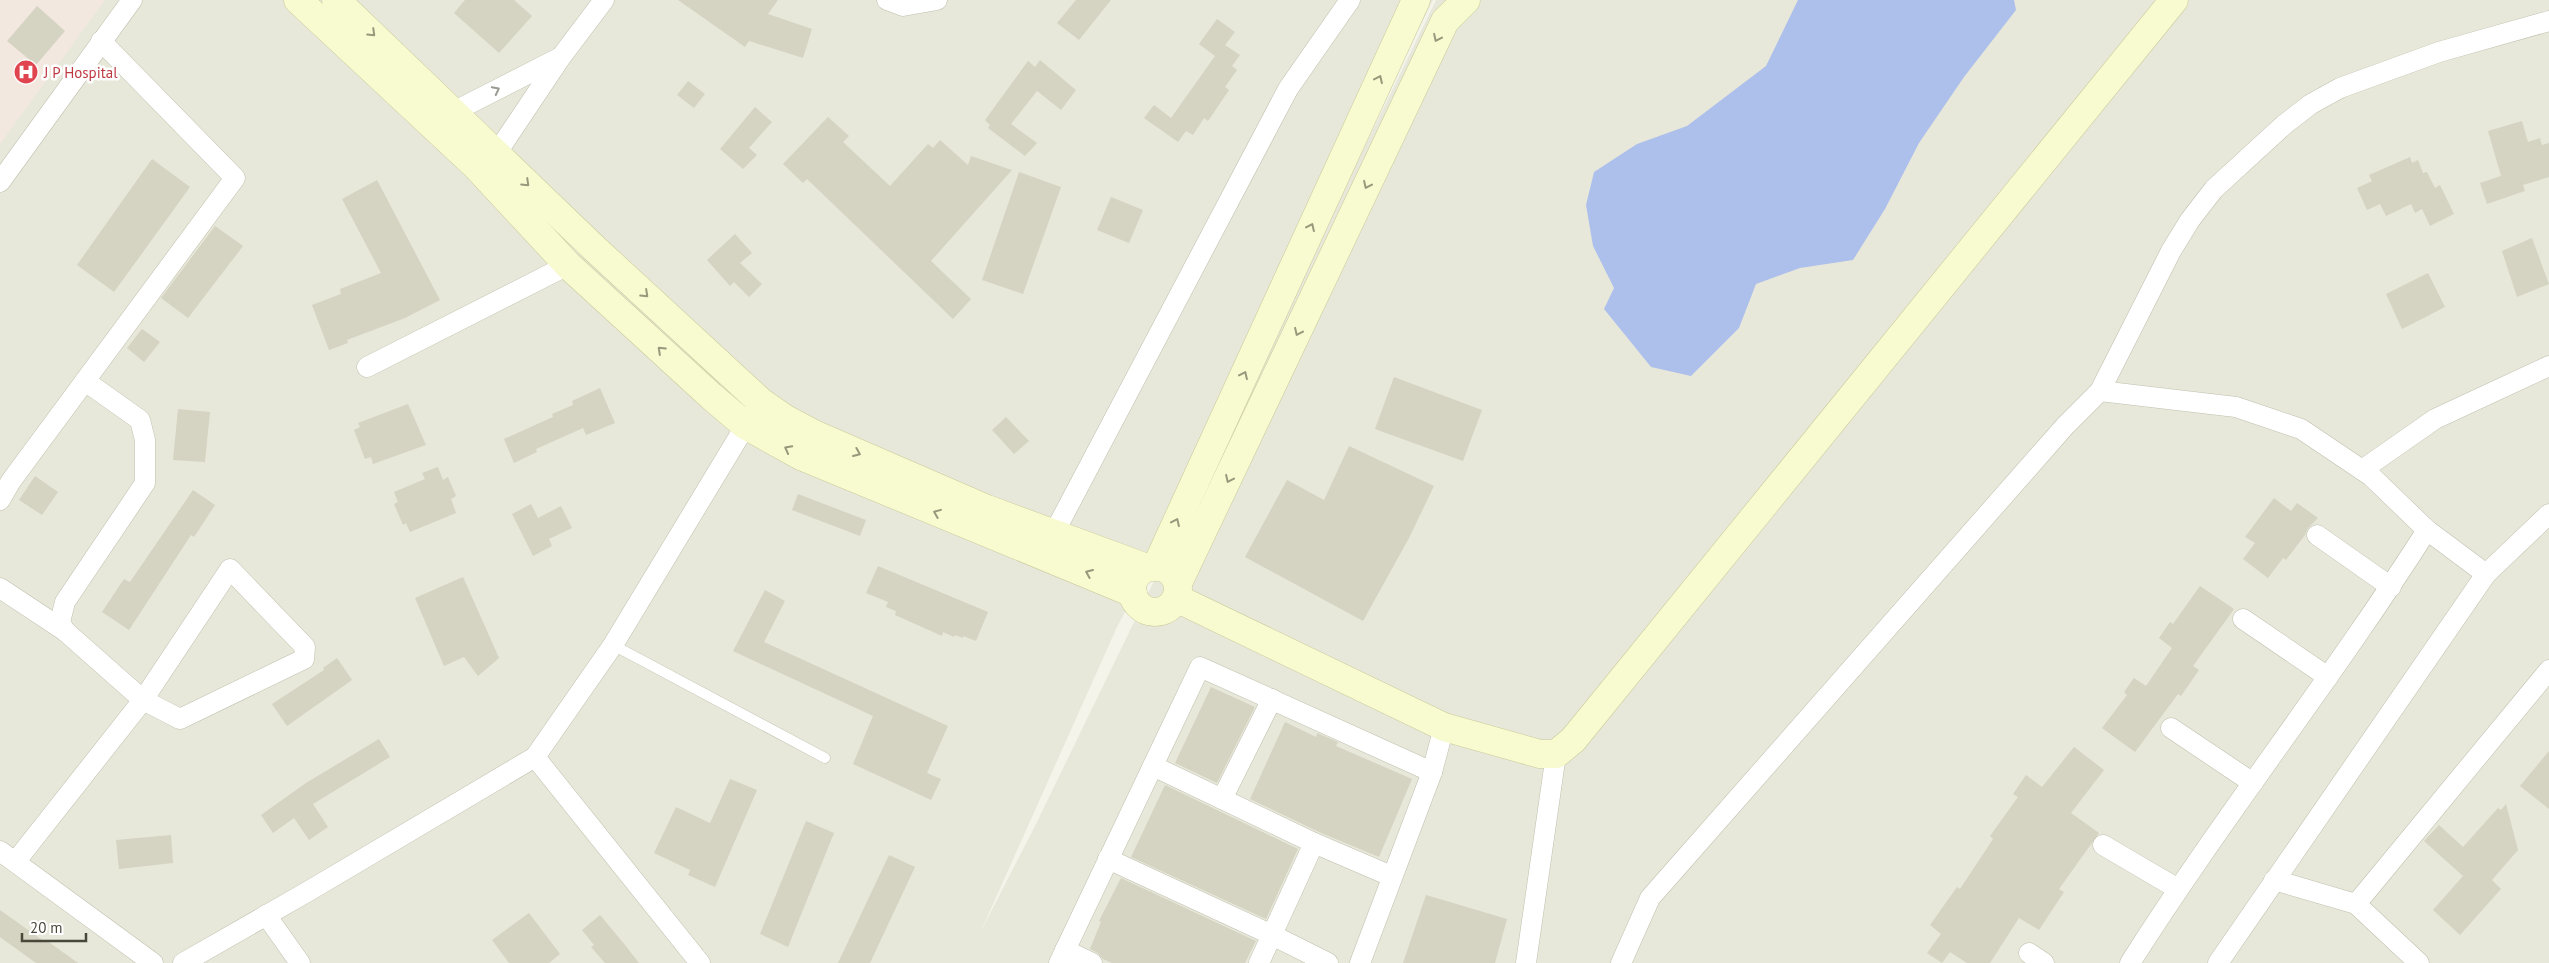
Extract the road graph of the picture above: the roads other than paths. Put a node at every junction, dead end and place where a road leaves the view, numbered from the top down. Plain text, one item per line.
1 (132, 0) edge
2 (298, 0) edge
3 (336, 0) edge
4 (604, 0) edge
5 (887, 0) edge
6 (937, 0) edge
7 (1350, 0) edge
8 (1416, 0) edge
9 (1466, 0) edge
10 (2174, 0) edge
11 (2549, 21) edge
12 (101, 40) junction
13 (561, 57) junction
14 (453, 112) junction
15 (496, 154) junction
16 (0, 182) edge
17 (568, 265) junction
18 (2549, 366) edge
19 (367, 367) dead end
20 (85, 381) junction
21 (2100, 391) junction
22 (761, 402) junction
23 (746, 425) junction
24 (2362, 470) junction
25 (0, 500) edge
26 (2549, 514) edge
27 (2427, 530) junction
28 (1054, 533) junction
29 (2317, 535) dead end
30 (1152, 567) junction
31 (2486, 574) junction
32 (2391, 587) junction
33 (0, 588) edge
34 (1177, 591) junction
35 (1133, 592) junction
36 (2243, 620) dead end
37 (65, 632) junction
38 (613, 645) junction
39 (2549, 670) edge
40 (2328, 677) junction
41 (1272, 699) junction
42 (143, 700) junction
43 (1444, 727) junction
44 (2171, 728) dead end
45 (1556, 754) junction
46 (535, 757) junction
47 (825, 758) dead end
48 (1153, 766) junction
49 (1432, 772) junction
50 (2253, 783) junction
51 (1222, 799) junction
52 (1314, 843) junction
53 (2103, 845) dead end
54 (8, 856) edge
55 (1108, 860) junction
56 (1391, 876) junction
57 (2274, 880) junction
58 (2178, 889) junction
59 (2356, 904) junction
60 (266, 915) junction
61 (1272, 935) junction
62 (1062, 957) edge
63 (153, 963) edge
64 (182, 963) edge
65 (300, 963) edge
66 (699, 963) edge
67 (1092, 963) edge
68 (1259, 963) edge
69 (1328, 963) edge
70 (1360, 963) edge
71 (1526, 963) edge
72 (1621, 963) edge
73 (2130, 963) edge
74 (2218, 963) edge
75 (2419, 963) edge

1 - 12 street
2 - 17 street
3 -> 14 street
4 - 13 street
5 - 6 street
7 - 28 street
30 -> 8 street
9 -> 34 street
10 - 45 street
11 - 21 street
12 - 16 street
12 - 20 street
14 -> 13 street
13 - 15 street
14 - 15 street
15 -> 22 street
17 - 19 street
23 -> 17 street
18 - 24 street
20 - 25 street
20 - 37 street
21 - 24 street
21 - 72 street
22 - 23 street
22 -> 28 street
35 -> 23 street
23 - 38 street
24 - 27 street
26 - 31 street
27 - 31 street
27 - 32 street
28 - 30 street
29 - 32 street
30 - 34 street
30 - 35 street
31 - 57 street
32 - 40 street
33 - 37 street
34 - 35 street
34 - 43 street
36 - 40 street
37 - 42 street
38 - 46 street
38 - 47 lane
39 - 59 street
40 - 50 street
41 - 48 street
41 - 49 street
41 - 51 street
42 - 42 street
42 - 54 street
43 - 45 street
43 - 49 street
44 - 50 street
45 - 71 street
46 - 60 street
46 - 66 street
48 - 51 street
48 - 55 street
49 - 56 street
50 - 58 street
51 - 52 street
52 - 56 street
52 - 61 street
53 - 58 street
54 - 63 street
55 - 61 street
55 - 62 street
56 - 70 street
57 - 59 street
57 - 74 street
58 - 73 street
59 - 75 street
60 - 64 street
60 - 65 street
61 - 68 street
61 - 69 street
62 - 67 street

